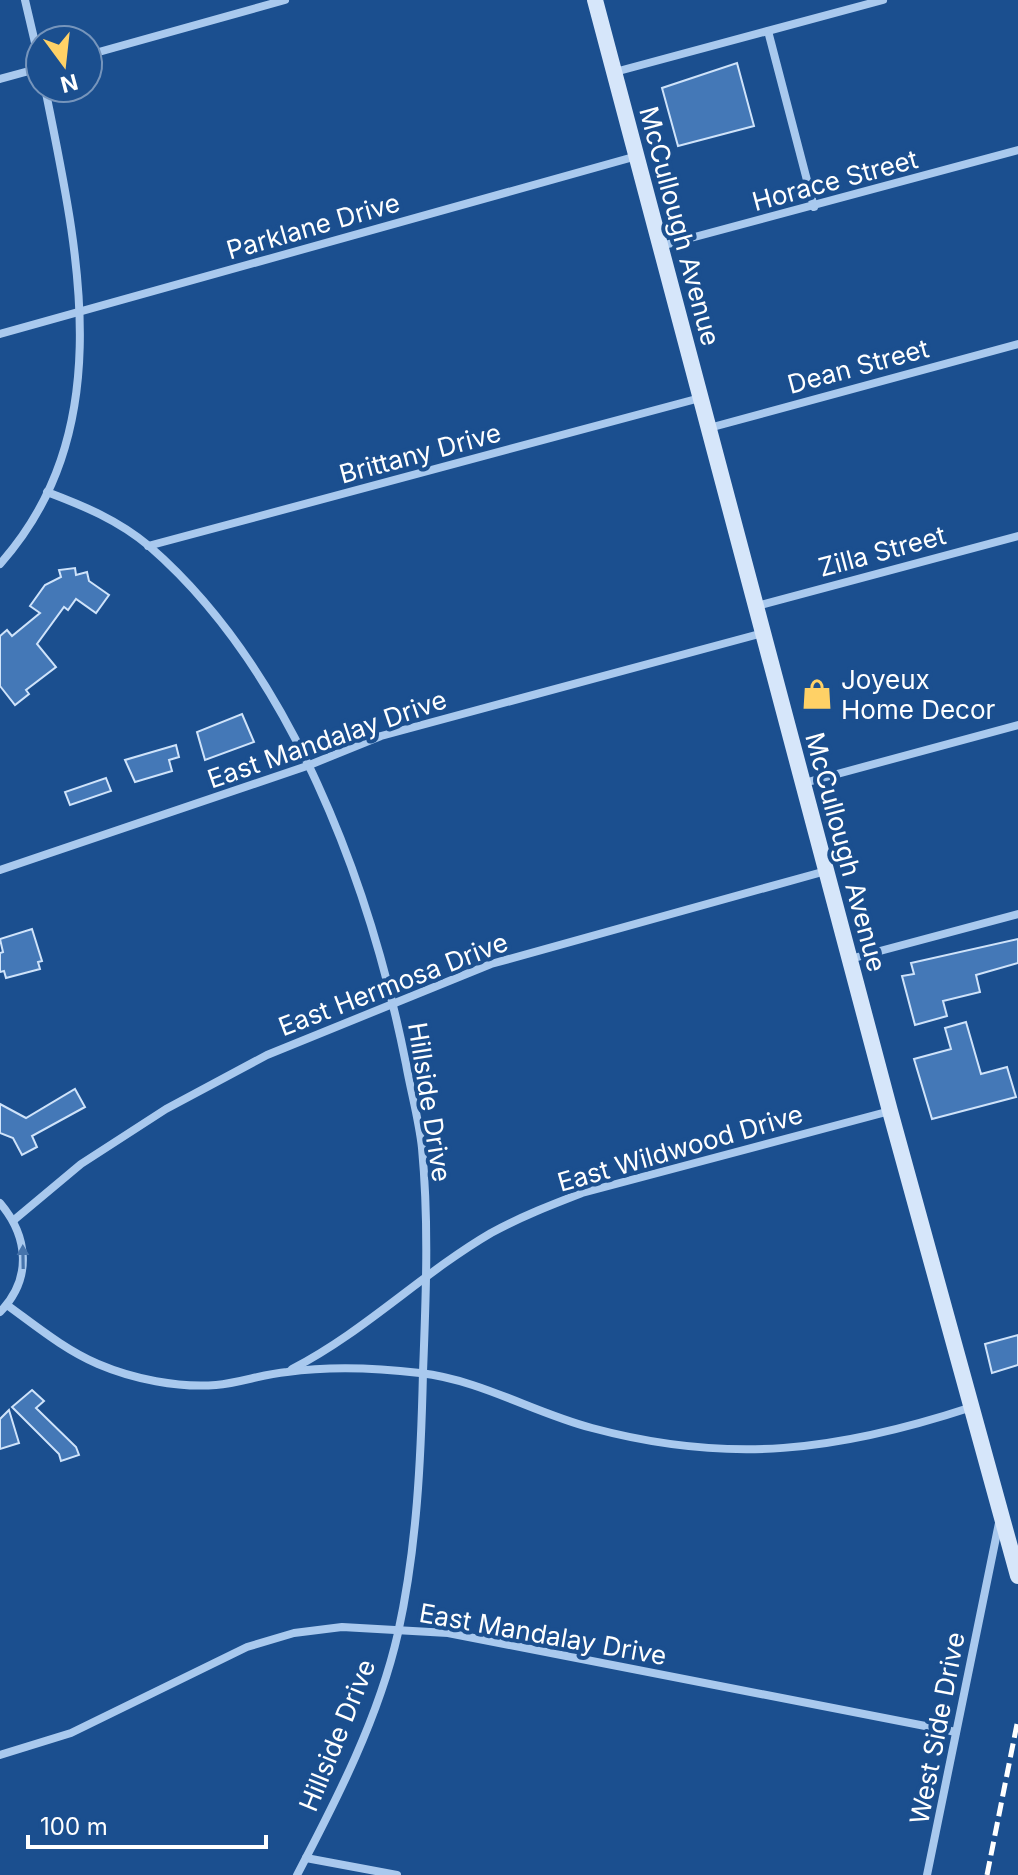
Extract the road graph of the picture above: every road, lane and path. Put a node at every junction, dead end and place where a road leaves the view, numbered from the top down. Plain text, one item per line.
1 (25, 0) edge
2 (285, 0) edge
3 (595, 0) edge
4 (883, 0) edge
5 (30, 24) edge
6 (768, 31) junction
7 (104, 51) edge
8 (24, 71) edge
9 (615, 72) junction
10 (0, 79) edge
11 (48, 104) edge
12 (1018, 150) edge
13 (637, 156) junction
14 (814, 207) junction
15 (661, 246) junction
16 (80, 312) junction
17 (0, 334) edge
18 (1018, 344) edge
19 (701, 397) junction
20 (709, 428) junction
21 (47, 492) junction
22 (1018, 536) edge
23 (148, 546) junction
24 (0, 564) edge
25 (757, 606) junction
26 (763, 633) junction
27 (1018, 725) edge
28 (307, 766) junction
29 (803, 784) junction
30 (0, 870) edge
31 (826, 871) junction
32 (1018, 914) edge
33 (850, 960) junction
34 (393, 1002) junction
35 (890, 1111) junction
36 (0, 1203) edge
37 (14, 1220) junction
38 (428, 1276) junction
39 (4, 1308) edge
40 (288, 1372) junction
41 (423, 1373) junction
42 (972, 1407) junction
43 (1001, 1514) junction
44 (1018, 1576) edge
45 (398, 1630) junction
46 (956, 1732) junction
47 (0, 1755) edge
48 (306, 1858) junction
49 (297, 1875) edge
50 (397, 1875) edge
51 (927, 1875) edge

1 - 5 street
2 - 7 street
3 - 9 main road, McCullough Avenue
4 - 6 street
6 - 9 street
6 - 14 street
8 - 10 street
9 - 13 main road, McCullough Avenue
11 - 16 street
12 - 14 street, Horace Street
13 - 15 main road, McCullough Avenue
13 - 16 street, Parklane Drive
14 - 15 street, Horace Street
15 - 19 main road, McCullough Avenue
16 - 17 street, Parklane Drive
16 - 21 street
18 - 20 street, Dean Street
19 - 20 main road, McCullough Avenue
19 - 23 street, Brittany Drive
20 - 25 main road, McCullough Avenue
21 - 23 street, Hillside Drive
21 - 24 street
22 - 25 street, Zilla Street
23 - 28 street, Hillside Drive
25 - 26 main road, McCullough Avenue
26 - 28 street, East Mandalay Drive
26 - 29 main road, McCullough Avenue
27 - 29 street
28 - 30 street, East Mandalay Drive
28 - 34 street, Hillside Drive
29 - 31 main road, McCullough Avenue
31 - 33 main road, McCullough Avenue
31 - 34 street, East Hermosa Drive
32 - 33 street
33 - 35 main road, McCullough Avenue
34 - 37 street, East Hermosa Drive
34 - 38 street, Hillside Drive
35 - 38 street, East Wildwood Drive
35 - 42 main road, McCullough Avenue
36 - 37 street
39 -> 37 street
38 - 40 street, East Wildwood Drive
38 - 41 street, Hillside Drive
39 - 40 street, East Wildwood Drive
40 - 41 street, East Wildwood Drive
41 - 42 street, East Wildwood Drive
41 - 45 street, Hillside Drive
42 - 43 main road, McCullough Avenue
43 - 44 main road, McCullough Avenue
43 - 46 street, West Side Drive
45 - 46 street, East Mandalay Drive
45 - 47 street, East Mandalay Drive
45 - 48 street, Hillside Drive
46 - 51 street, West Side Drive
48 - 49 street, Hillside Drive
48 - 50 street

